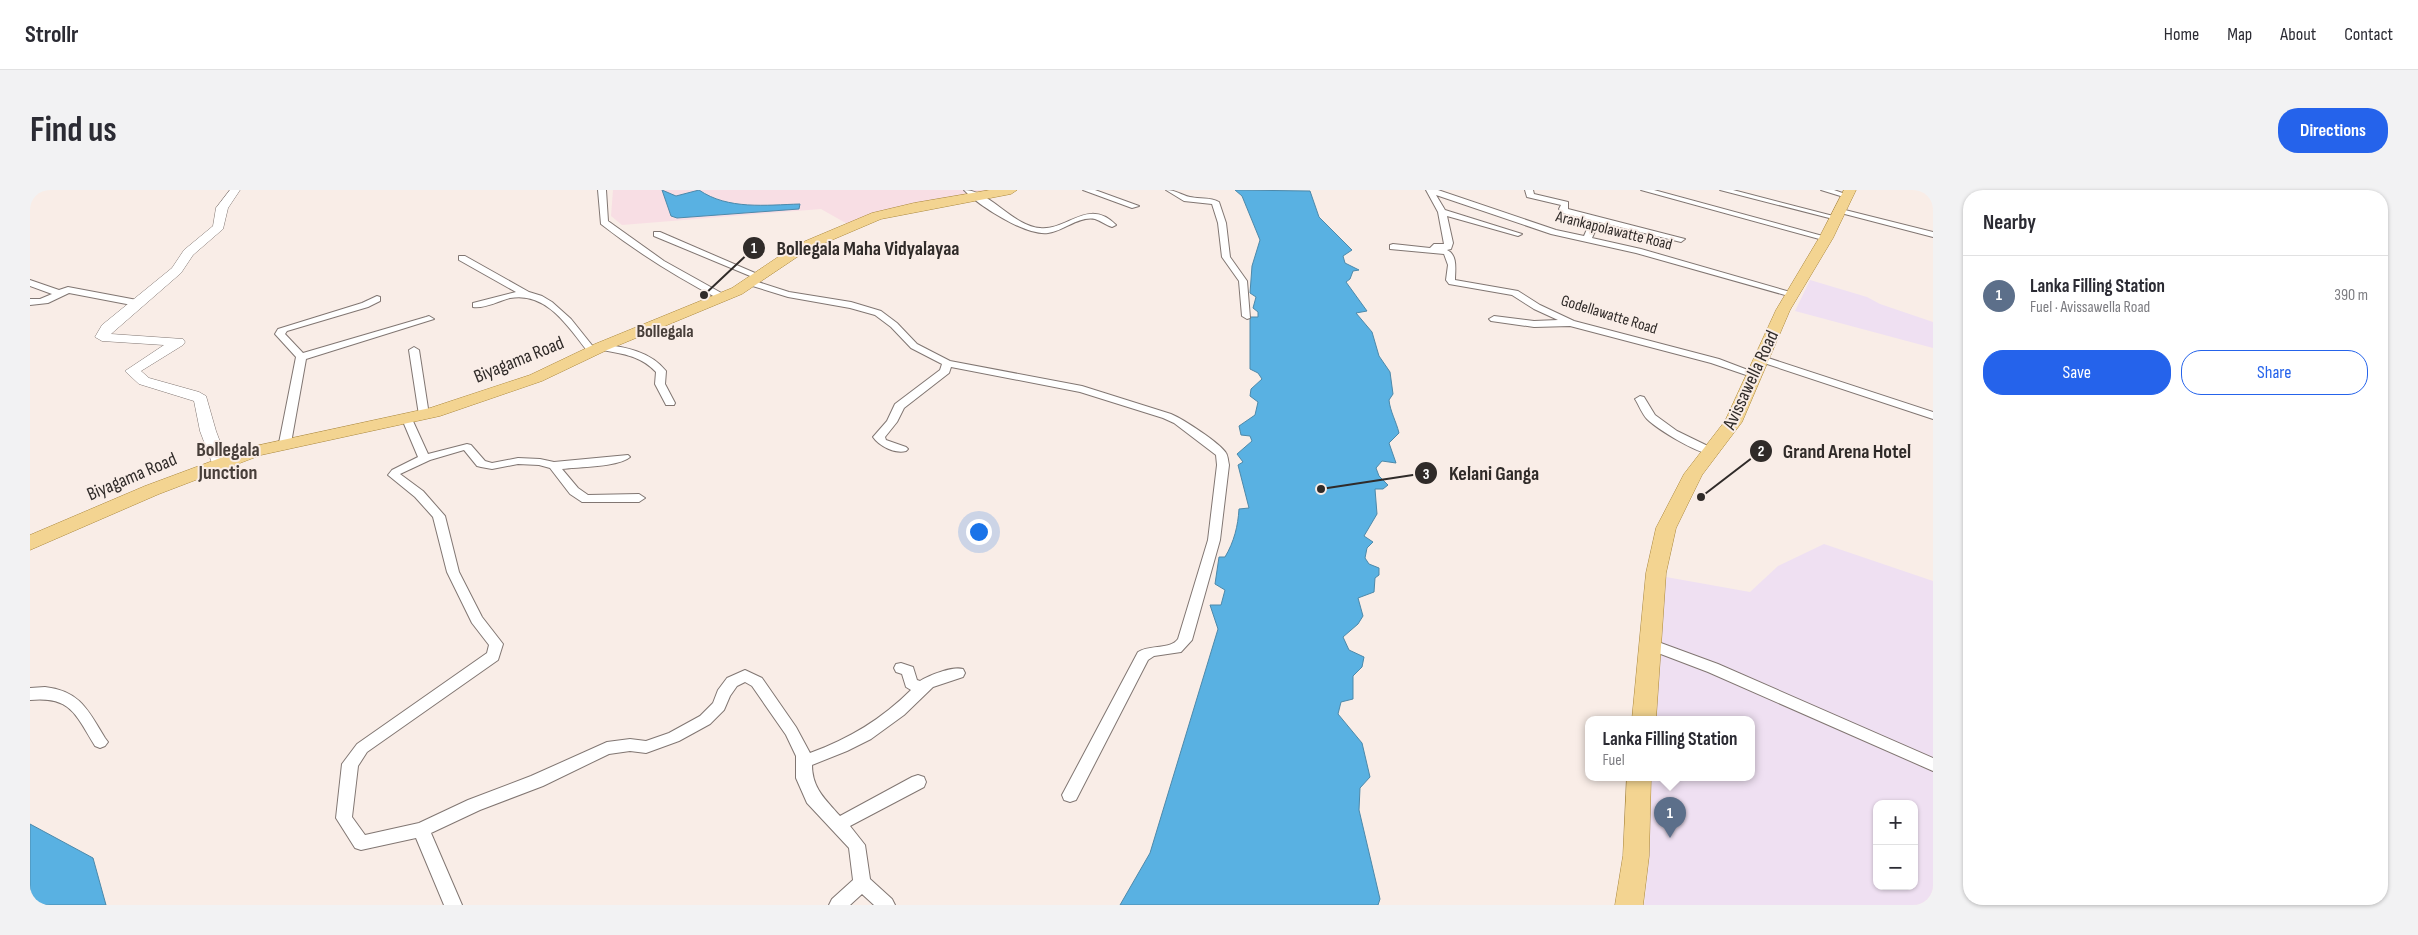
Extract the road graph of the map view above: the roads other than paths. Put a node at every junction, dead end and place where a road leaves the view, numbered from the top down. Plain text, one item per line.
1 (235, 190) edge
2 (602, 190) edge
3 (1011, 190) edge
4 (1087, 190) edge
5 (1170, 190) edge
6 (1430, 190) edge
7 (1529, 190) edge
8 (1645, 190) edge
9 (1724, 190) edge
10 (1825, 190) edge
11 (971, 193) edge
12 (1843, 204) edge
13 (1135, 206) dead end
14 (1442, 212) junction
15 (1596, 218) junction
16 (1112, 225) dead end
17 (657, 234) dead end
18 (1518, 234) dead end
19 (1933, 235) edge
20 (1826, 238) junction
21 (1681, 239) dead end
22 (1587, 240) junction
23 (462, 258) dead end
24 (753, 279) junction
25 (30, 283) edge
26 (58, 294) junction
27 (527, 294) junction
28 (1792, 294) junction
29 (722, 298) junction
30 (377, 299) dead end
31 (30, 302) edge
32 (137, 302) junction
33 (43, 303) junction
34 (476, 305) dead end
35 (30, 311) edge
36 (1246, 316) dead end
37 (429, 319) dead end
38 (1494, 319) dead end
39 (1571, 323) junction
40 (596, 349) junction
41 (414, 350) dead end
42 (301, 357) junction
43 (947, 362) junction
44 (1759, 367) junction
45 (1640, 399) dead end
46 (670, 403) dead end
47 (424, 415) junction
48 (1933, 416) edge
49 (407, 419) junction
50 (285, 443) junction
51 (902, 449) dead end
52 (1712, 452) junction
53 (624, 457) dead end
54 (426, 458) junction
55 (220, 463) junction
56 (554, 466) junction
57 (639, 498) dead end
58 (30, 543) edge
59 (1650, 644) junction
60 (901, 668) dead end
61 (958, 673) dead end
62 (922, 689) junction
63 (30, 694) edge
64 (1644, 716) edge
65 (100, 742) dead end
66 (804, 761) junction
67 (1933, 765) edge
68 (1639, 781) edge
69 (918, 782) dead end
70 (1070, 795) dead end
71 (838, 824) junction
72 (421, 830) junction
73 (862, 883) junction
74 (453, 905) edge
75 (838, 905) edge
76 (886, 905) edge
77 (1629, 905) edge

1 - 32 street
2 - 29 street
3 - 11 main road, Biyagama Road
4 - 13 street
5 - 36 street
6 - 14 street
6 - 22 street, Arankapolawatte Road
7 - 15 street
8 - 20 street
9 - 12 street
10 - 12 street
11 - 16 street
11 - 24 main road, Biyagama Road
12 - 19 street
12 - 20 main road, Avissawella Road
14 - 18 street
14 - 39 street, Godellawatte Road
15 - 21 street
15 - 22 street
17 - 24 street
20 - 28 main road, Avissawella Road
22 - 28 street, Arankapolawatte Road
23 - 27 street
24 - 29 main road, Biyagama Road
24 - 43 street
25 - 26 street
26 - 32 street
26 - 33 street
27 - 34 street
27 - 40 street
28 - 44 main road, Avissawella Road
29 - 40 main road, Biyagama Road
30 - 42 street
31 - 33 street
32 - 55 street
33 - 35 street
37 - 42 street
38 - 39 street
39 - 44 street, Godellawatte Road
40 - 46 street
40 - 47 main road, Biyagama Road
41 - 47 street
42 - 50 street
43 - 51 street
43 - 70 street
44 - 48 street, Godellawatte Road
44 - 52 main road, Avissawella Road
45 - 52 street
47 - 49 main road, Biyagama Road
49 - 50 main road, Biyagama Road
49 - 54 street
50 - 55 main road, Biyagama Road
52 - 59 main road, Avissawella Road
53 - 56 street
54 - 56 street
54 - 72 street
55 - 58 main road, Biyagama Road
56 - 57 street
59 - 64 main road, Avissawella Road
59 - 67 street
60 - 62 street
61 - 62 street
62 - 66 street
63 - 65 street
66 - 71 street
66 - 72 street
68 - 77 main road
69 - 71 street
71 - 73 street
72 - 74 street
73 - 75 street
73 - 76 street

